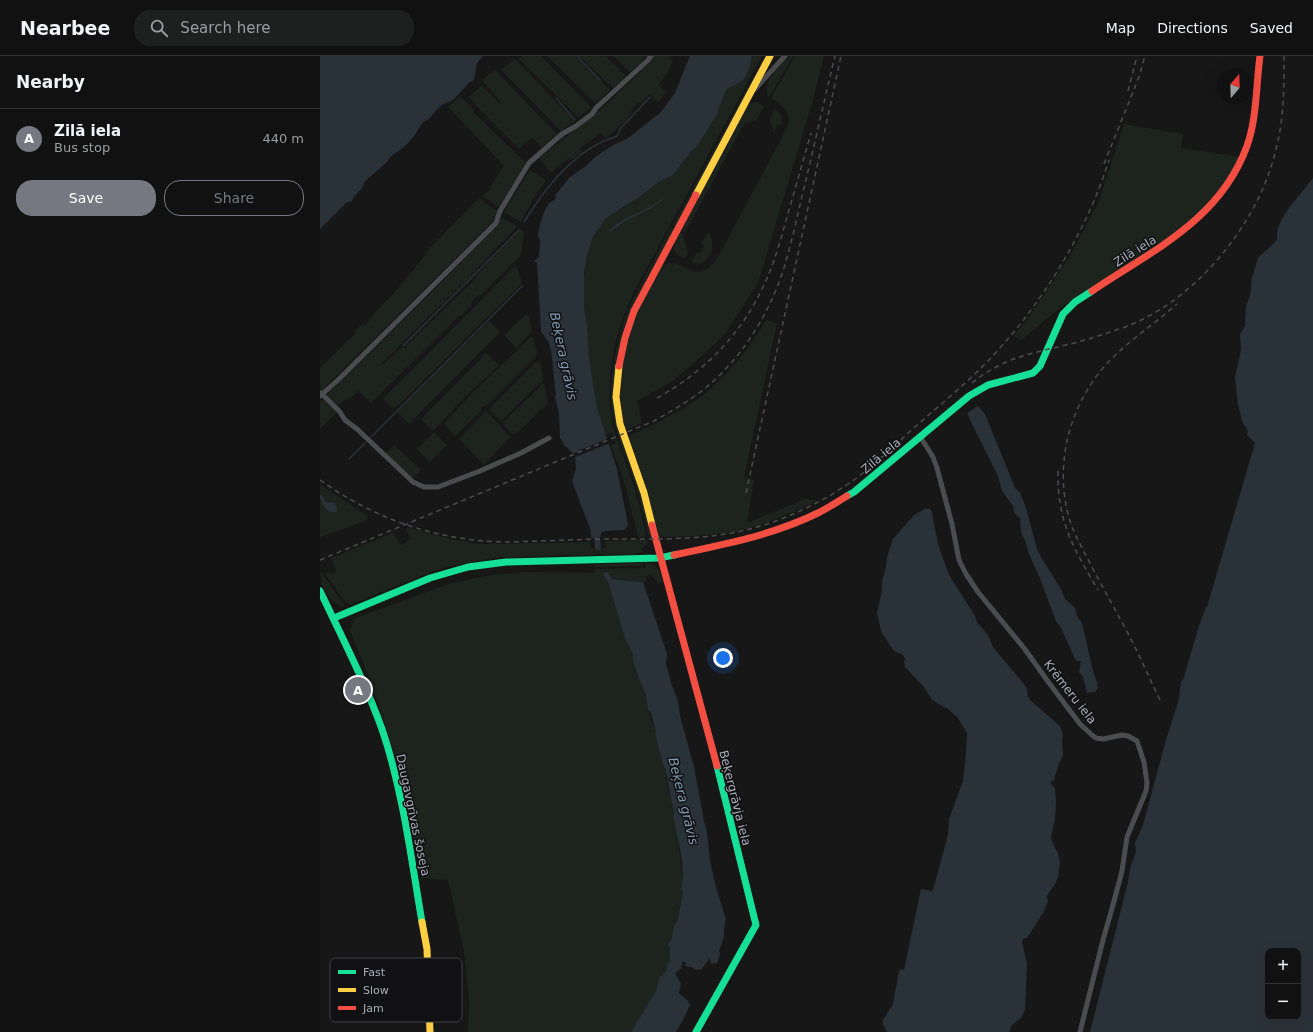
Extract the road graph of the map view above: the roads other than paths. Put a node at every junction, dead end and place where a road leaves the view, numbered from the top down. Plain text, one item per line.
1 (651, 56) edge
2 (770, 56) edge
3 (786, 56) edge
4 (1260, 56) edge
5 (751, 94) junction
6 (321, 394) edge
7 (549, 438) dead end
8 (921, 438) junction
9 (659, 558) junction
10 (320, 591) edge
11 (334, 618) junction
12 (427, 958) edge
13 (430, 1022) edge
14 (430, 1032) edge
15 (696, 1032) edge
16 (1080, 1032) edge

1 - 6 street
2 - 5 street, Beķergrāvja iela
3 - 5 street
4 - 8 street, Zilā iela
5 - 9 street, Beķergrāvja iela
6 - 7 street
8 - 9 street, Zilā iela
8 - 16 street, Krēmeru iela
9 - 11 street, Zilā iela
9 - 15 street, Beķergrāvja iela
10 - 11 street, Daugavgrīvas šoseja
11 - 12 street, Daugavgrīvas šoseja
13 - 14 street, Daugavgrīvas šoseja

